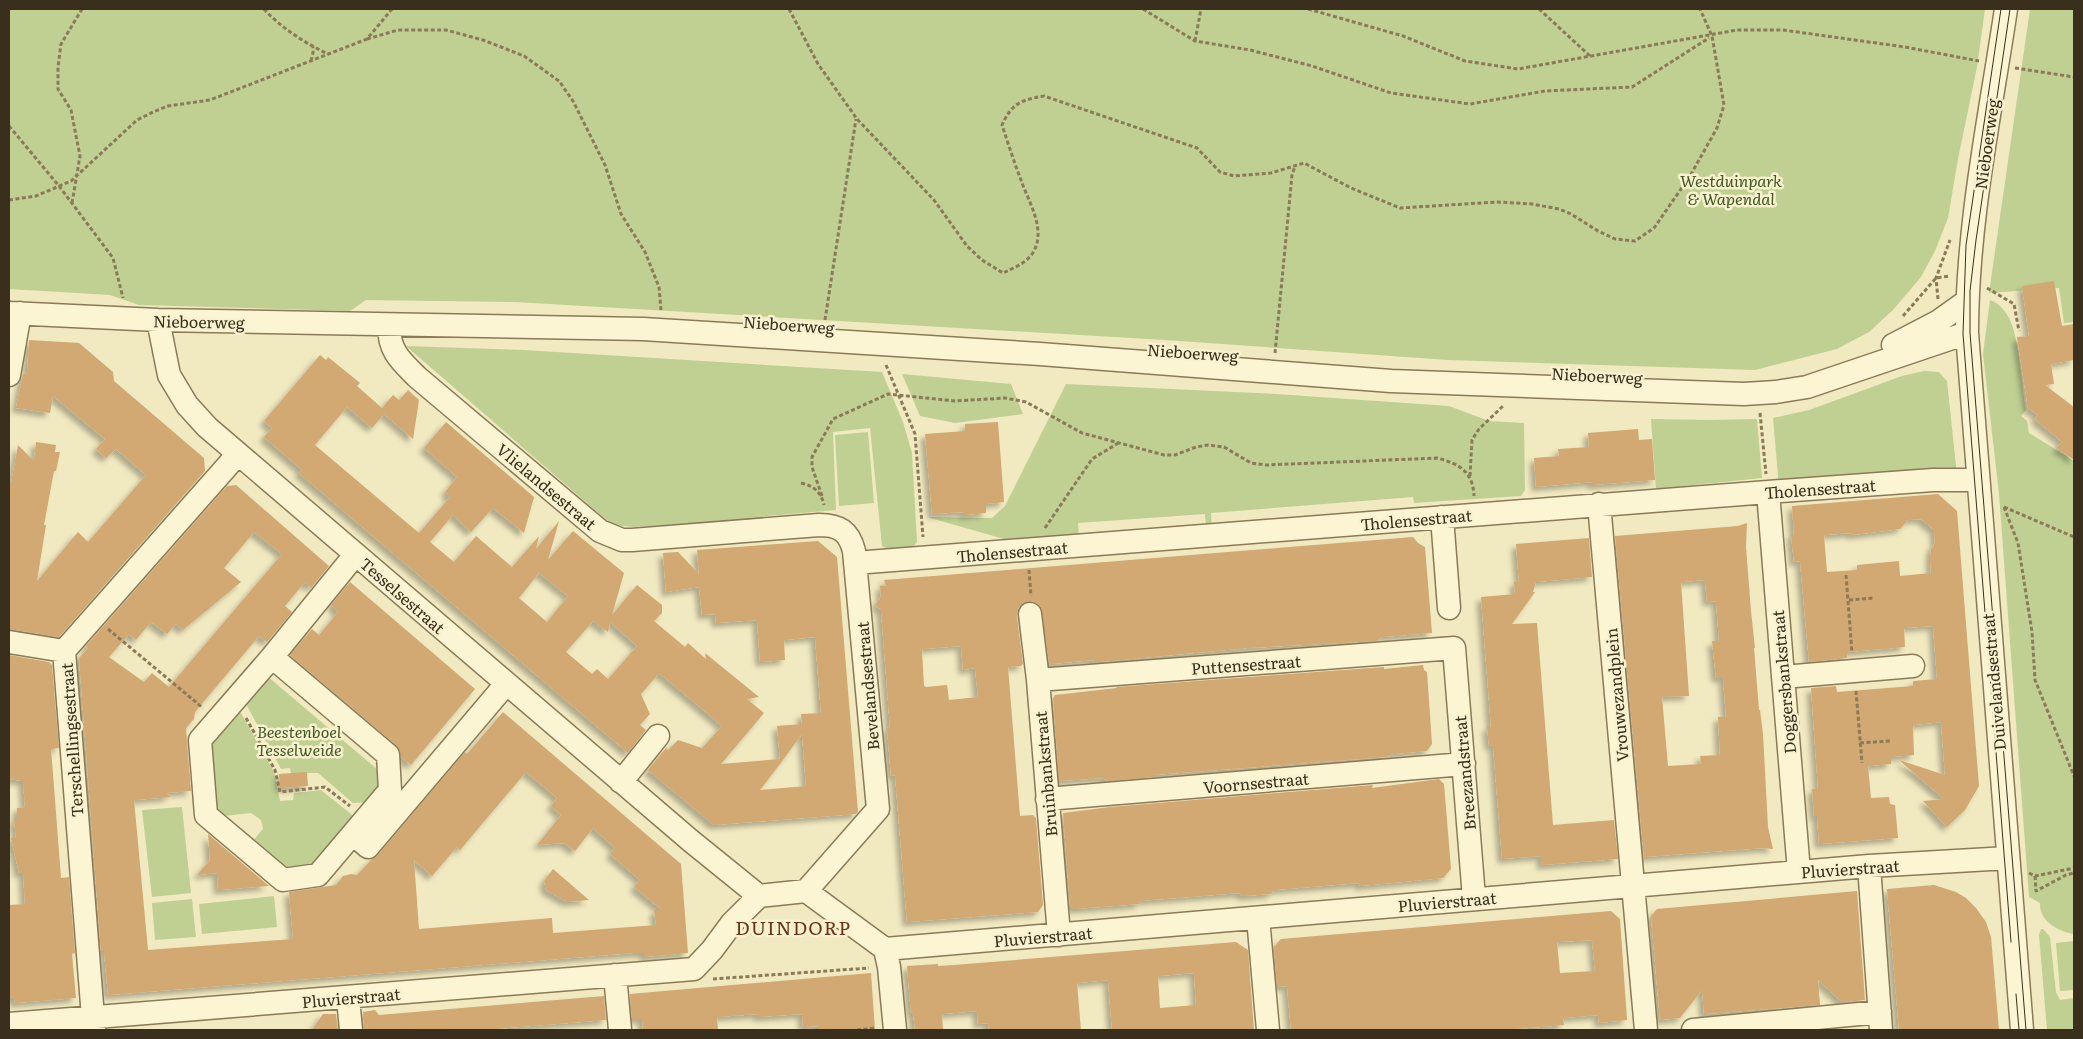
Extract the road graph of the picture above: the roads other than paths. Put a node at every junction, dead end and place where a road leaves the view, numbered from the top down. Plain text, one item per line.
1 (2006, 9) edge
2 (1967, 301) junction
3 (14, 313) edge
4 (158, 320) junction
5 (388, 326) junction
6 (1967, 333) junction
7 (1862, 367) junction
8 (9, 376) edge
9 (238, 454) junction
10 (1978, 491) junction
11 (1768, 492) junction
12 (1599, 504) junction
13 (1442, 517) junction
14 (356, 555) junction
15 (855, 562) junction
16 (1030, 606) road end
17 (1449, 608) dead end
18 (9, 642) edge
19 (1454, 648) joint
20 (64, 651) junction
21 (272, 657) junction
22 (1913, 666) dead end
23 (1783, 677) junction
24 (1038, 680) junction
25 (506, 684) junction
26 (658, 736) dead end
27 (1464, 764) junction
28 (621, 782) junction
29 (1048, 799) junction
30 (359, 827) junction
31 (2008, 858) junction
32 (1869, 866) junction
33 (1799, 872) junction
34 (1633, 886) junction
35 (806, 891) junction
36 (759, 896) junction
37 (1474, 898) junction
38 (1258, 918) junction
39 (1059, 935) junction
40 (887, 958) junction
41 (615, 975) junction
42 (348, 998) junction
43 (1880, 1021) edge
44 (9, 1024) edge
45 (93, 1024) edge
46 (351, 1030) edge
47 (620, 1030) edge
48 (895, 1030) edge
49 (1268, 1030) edge
50 (1646, 1030) edge
51 (1693, 1030) edge
52 (2022, 1030) edge

1 - 2 street, Nieboerweg
2 - 6 street, Nieboerweg
2 - 7 street, Nieboerweg
3 - 4 street, Nieboerweg
3 - 8 street
4 - 5 street, Nieboerweg
4 - 9 street, Tesselsestraat
5 - 7 street, Nieboerweg
5 - 15 street, Vlielandsestraat
6 - 7 street, Nieboerweg
6 - 10 street, Duivelandsestraat
9 - 14 street, Tesselsestraat
9 - 20 street, Terschellingsestraat
10 - 11 street, Tholensestraat
10 - 31 street, Duivelandsestraat
11 - 12 street, Tholensestraat
11 - 23 street, Doggersbankstraat
12 - 13 street, Tholensestraat
12 - 34 street, Vrouwezandplein
13 - 15 street, Tholensestraat
13 - 17 street
14 - 21 street
14 - 25 street, Tesselsestraat
15 - 35 street, Bevelandsestraat
16 - 24 street, Bruinbankstraat
18 - 20 street
19 - 24 street, Puttensestraat
19 - 27 street, Breezandstraat
20 - 45 street, Terschellingsestraat
21 - 30 street
21 - 30 street
22 - 23 street
23 - 33 street, Doggersbankstraat
24 - 29 street, Bruinbankstraat
25 - 28 street, Tesselsestraat
25 - 30 street
26 - 28 street
27 - 29 street, Voornsestraat
27 - 37 street, Breezandstraat
28 - 36 street, Tesselsestraat
29 - 39 street, Bruinbankstraat
31 - 32 street, Pluvierstraat
31 - 52 street, Duivelandsestraat
32 - 33 street, Pluvierstraat
32 - 43 street
33 - 34 street, Pluvierstraat
34 - 37 street, Pluvierstraat
34 - 50 street, Vrouwezandplein
35 - 36 street
35 - 40 street
36 - 41 street, Pluvierstraat
37 - 38 street, Pluvierstraat
38 - 39 street, Pluvierstraat
38 - 49 street
39 - 40 street, Pluvierstraat
40 - 48 street
41 - 42 street, Pluvierstraat
41 - 47 street
42 - 45 street, Pluvierstraat
42 - 46 street
43 - 51 street
44 - 45 street, Pluvierstraat

